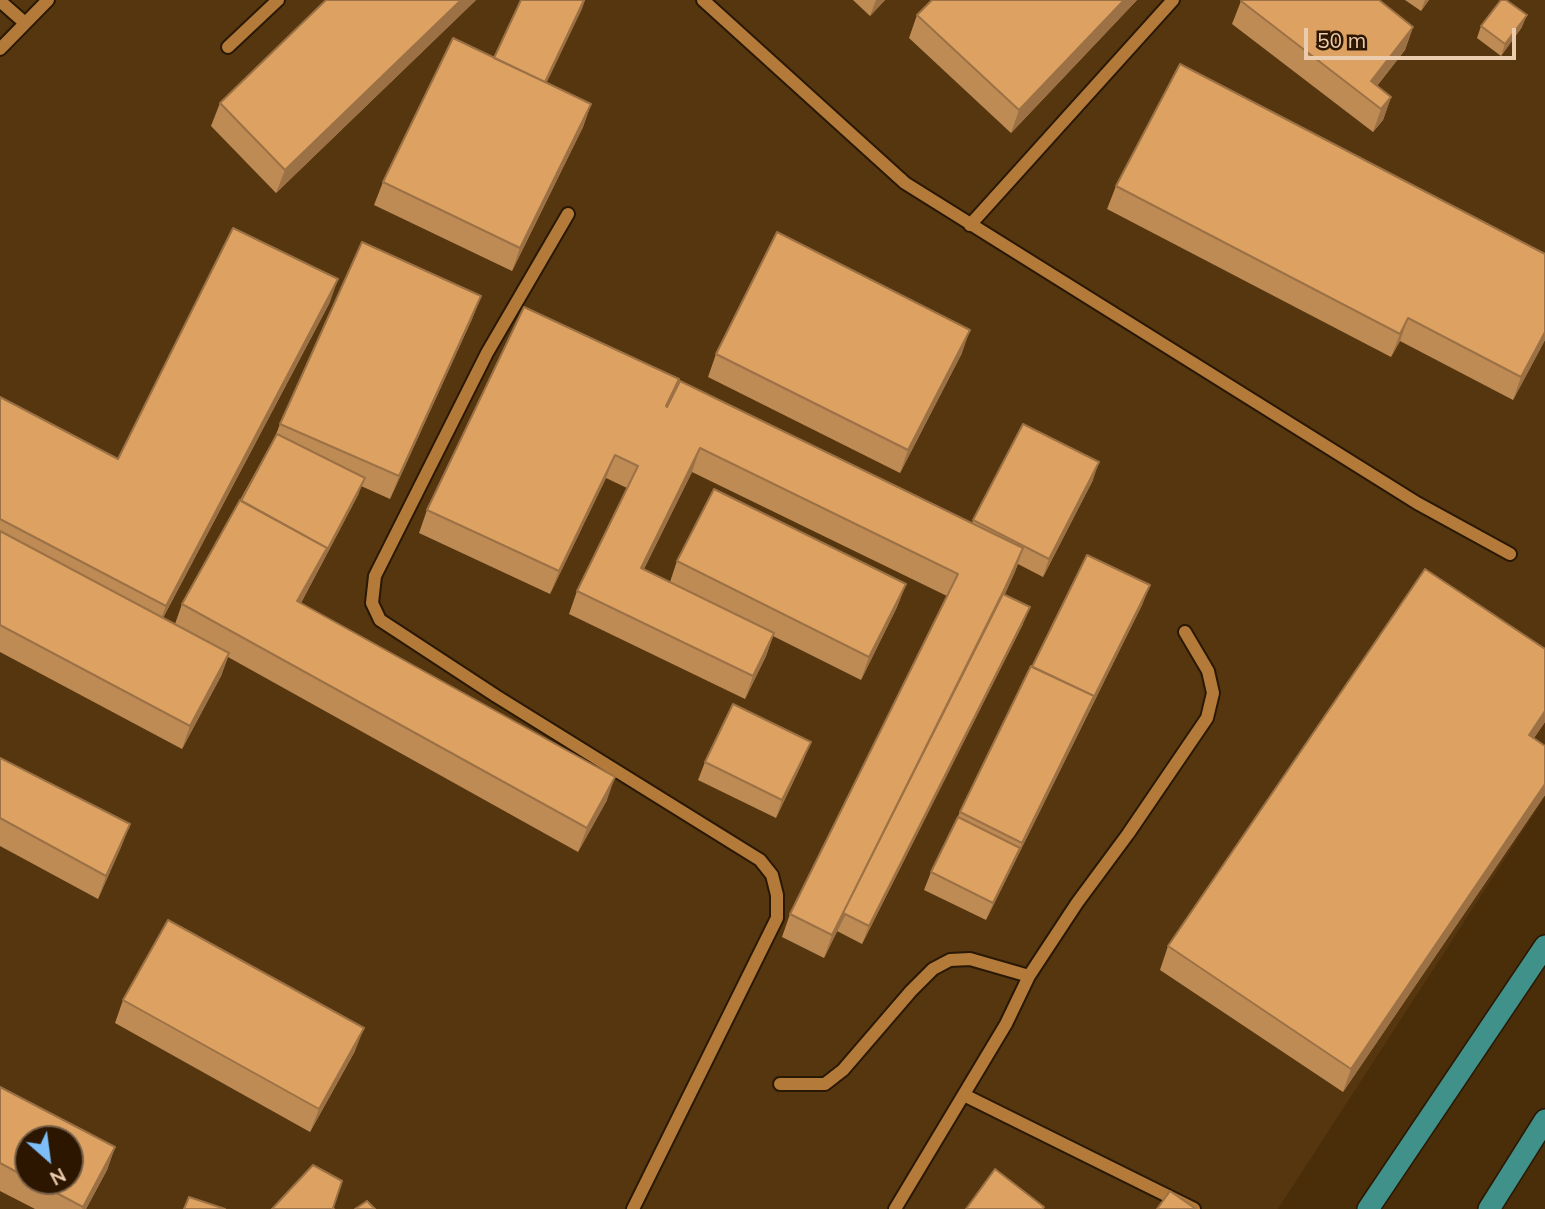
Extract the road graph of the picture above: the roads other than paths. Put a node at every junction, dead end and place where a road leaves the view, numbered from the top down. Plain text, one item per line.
1 (48, 0) edge
2 (278, 0) edge
3 (703, 0) edge
4 (1173, 0) edge
5 (0, 1) edge
6 (25, 23) junction
7 (228, 47) dead end
8 (0, 50) edge
9 (568, 214) dead end
10 (970, 225) junction
11 (1510, 554) dead end
12 (1185, 632) dead end
13 (1545, 946) edge
14 (1029, 976) junction
15 (780, 1084) dead end
16 (964, 1095) junction
17 (1545, 1120) edge
18 (633, 1209) edge
19 (895, 1209) edge
20 (1194, 1209) edge
21 (1368, 1209) edge
22 (1489, 1209) edge

1 - 6 street
2 - 7 street
3 - 10 street
4 - 10 street
5 - 6 street
6 - 8 street
9 - 18 street
10 - 11 street
12 - 14 street
13 - 21 highway
14 - 15 street
14 - 16 street
16 - 19 street
16 - 20 street
17 - 22 highway

